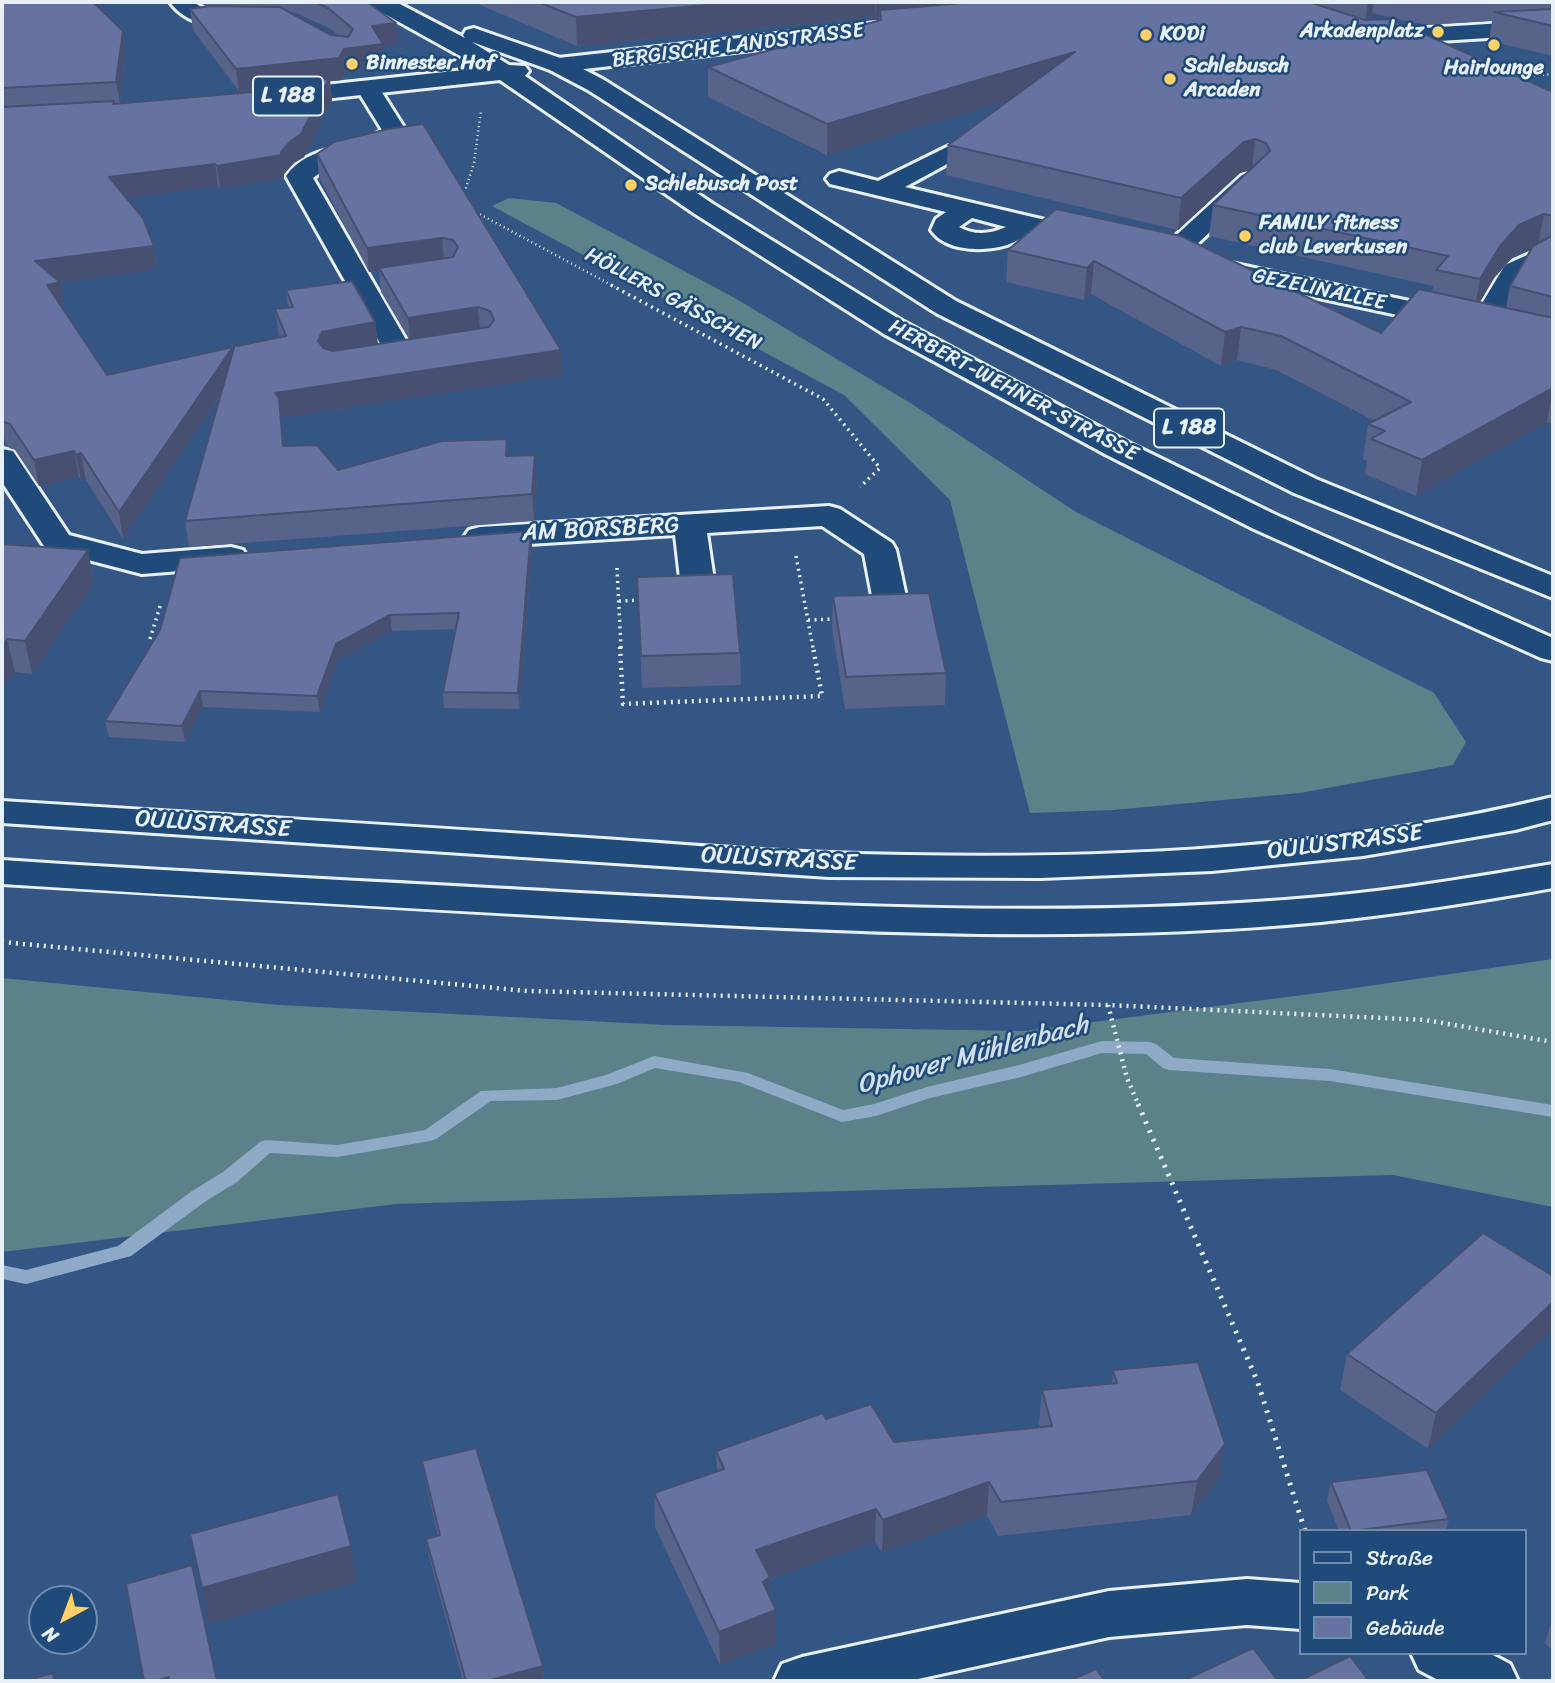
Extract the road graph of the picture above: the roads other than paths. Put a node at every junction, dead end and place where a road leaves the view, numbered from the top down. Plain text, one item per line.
1 (181, 2) edge
2 (383, 2) edge
3 (262, 18) edge
4 (787, 19) dead end
5 (907, 27) edge
6 (1553, 27) edge
7 (429, 29) junction
8 (1349, 35) edge
9 (804, 36) junction
10 (558, 65) junction
11 (506, 73) junction
12 (398, 85) junction
13 (368, 88) junction
14 (259, 99) edge
15 (560, 112) junction
16 (949, 153) dead end
17 (839, 179) dead end
18 (1251, 180) edge
19 (882, 189) junction
20 (1116, 245) edge
21 (1543, 256) edge
22 (1483, 325) junction
23 (1553, 343) edge
24 (467, 345) edge
25 (2, 458) edge
26 (690, 524) junction
27 (451, 538) edge
28 (255, 555) edge
29 (698, 587) edge
30 (1553, 588) edge
31 (891, 606) edge
32 (1553, 651) edge
33 (1553, 808) edge
34 (2, 812) edge
35 (2, 872) edge
36 (1553, 876) edge
37 (1300, 1606) edge
38 (1442, 1655) edge
39 (802, 1681) edge
40 (1490, 1681) edge

1 - 3 main road
2 - 7 main road, HERBERT-WEHNER-STRASSE
2 - 10 main road, HERBERT-WEHNER-STRASSE
4 - 9 main road
5 - 9 main road, BERGISCHE LANDSTRASSE
6 - 8 main road
7 - 11 main road, HERBERT-WEHNER-STRASSE
7 - 12 main road
9 - 10 main road, BERGISCHE LANDSTRASSE
10 - 11 main road, L 188
10 - 30 main road, HERBERT-WEHNER-STRASSE / L 188
11 - 12 main road, L 188
11 - 15 main road, HERBERT-WEHNER-STRASSE / L 188
12 - 13 main road, L 188
12 - 15 main road
13 - 14 main road, L 188
13 - 24 main road
15 - 32 main road, HERBERT-WEHNER-STRASSE / L 188
16 - 19 main road
17 - 19 main road
18 - 22 main road, GEZELINALLEE
19 - 20 main road
21 - 22 main road
22 - 23 main road, GEZELINALLEE
25 - 28 main road
26 - 27 main road, AM BORSBERG
26 - 29 main road
26 - 31 main road, AM BORSBERG
33 - 34 main road, OULUSTRASSE
35 - 36 main road
37 - 39 main road
38 - 40 main road

